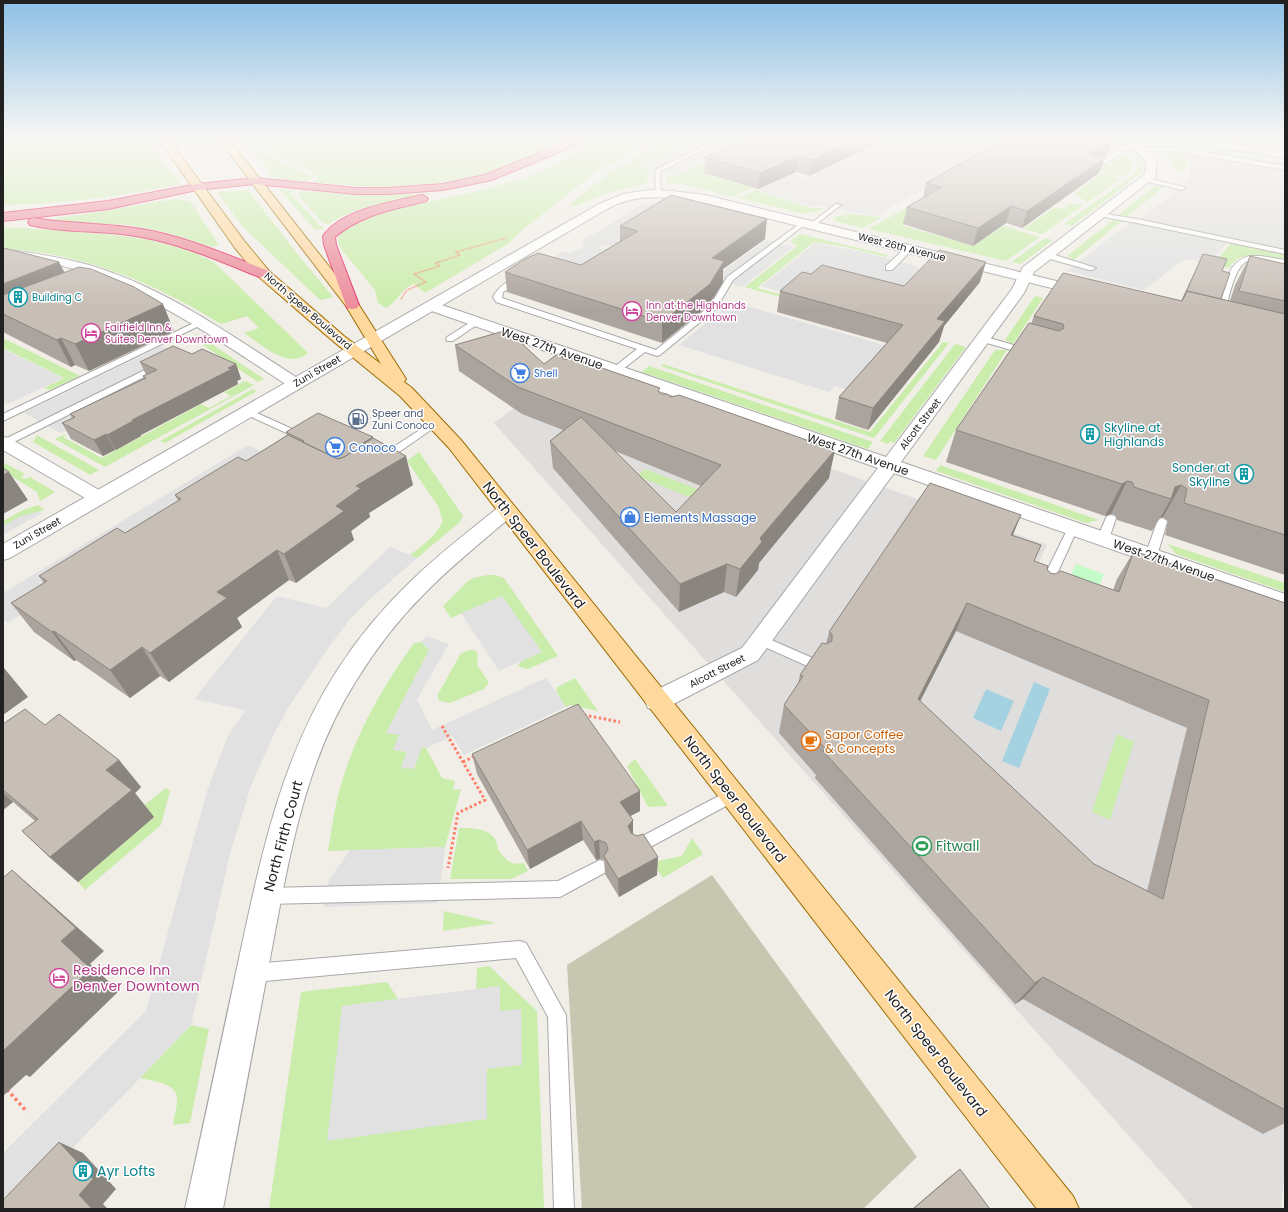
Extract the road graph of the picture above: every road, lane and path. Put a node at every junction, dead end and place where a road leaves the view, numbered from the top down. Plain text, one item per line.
1 (145, 198) edge
2 (205, 198) edge
3 (268, 198) edge
4 (431, 198) edge
5 (626, 198) edge
6 (694, 198) edge
7 (1123, 198) edge
8 (838, 205) dead end
9 (1100, 215) junction
10 (3, 217) edge
11 (808, 224) junction
12 (511, 236) dead end
13 (909, 249) junction
14 (1285, 252) edge
15 (3, 253) edge
16 (1046, 255) junction
17 (1285, 262) edge
18 (889, 268) dead end
19 (1092, 268) dead end
20 (264, 274) junction
21 (526, 275) edge
22 (113, 277) junction
23 (1024, 277) junction
24 (426, 282) junction
25 (91, 286) edge
26 (431, 286) dead end
27 (1095, 294) edge
28 (401, 299) dead end
29 (352, 305) junction
30 (430, 306) junction
31 (477, 322) junction
32 (201, 323) junction
33 (1217, 324) edge
34 (373, 339) junction
35 (450, 339) dead end
36 (983, 339) junction
37 (644, 348) junction
38 (354, 350) junction
39 (1035, 353) edge
40 (164, 363) edge
41 (616, 370) junction
42 (296, 384) junction
43 (406, 392) junction
44 (248, 412) junction
45 (3, 418) edge
46 (435, 423) junction
47 (284, 440) edge
48 (5, 444) edge
49 (379, 446) edge
50 (392, 452) junction
51 (373, 465) edge
52 (890, 465) junction
53 (99, 498) junction
54 (507, 510) junction
55 (1111, 518) edge
56 (1162, 522) edge
57 (1072, 528) junction
58 (1103, 539) junction
59 (3, 553) edge
60 (1151, 556) junction
61 (1041, 597) edge
62 (1285, 602) edge
63 (760, 640) junction
64 (819, 666) edge
65 (657, 701) junction
66 (583, 714) edge
67 (620, 722) dead end
68 (442, 726) dead end
69 (477, 755) edge
70 (463, 762) junction
71 (732, 795) junction
72 (638, 846) edge
73 (600, 867) edge
74 (444, 892) junction
75 (267, 896) junction
76 (251, 973) junction
77 (3, 1085) edge
78 (27, 1112) dead end
79 (204, 1209) edge
80 (564, 1209) edge
81 (1060, 1209) edge

1 - 10 highway
2 - 20 main road, North Speer Boulevard
3 - 29 main road, North Speer Boulevard
4 - 29 highway
5 - 30 street, Zuni Street
6 - 11 street, West 26th Avenue
7 - 9 street, Alcott Street
8 - 11 lane
9 - 14 lane
9 - 16 street, Alcott Street
10 - 20 highway
11 - 13 street, West 26th Avenue
11 - 37 lane
12 - 24 path
13 - 18 lane
13 - 23 street, West 26th Avenue
15 - 22 street
16 - 19 lane
16 - 23 street, Alcott Street
17 - 33 lane
20 - 38 main road, North Speer Boulevard
21 - 37 lane
22 - 25 street
22 - 32 street
23 - 27 street, West 26th Avenue
23 - 36 street, Alcott Street
24 - 26 path
24 - 28 path
29 - 34 main road, North Speer Boulevard
30 - 31 street, West 27th Avenue
30 - 34 street, Zuni Street
31 - 35 lane
31 - 41 street, West 27th Avenue
32 - 42 street
32 - 45 lane
34 - 38 street, Zuni Street
34 - 43 main road, North Speer Boulevard
36 - 39 lane
36 - 52 street, Alcott Street
37 - 41 lane
38 - 42 street, Zuni Street
38 - 43 main road, North Speer Boulevard
40 - 48 lane
41 - 52 street, West 27th Avenue
42 - 44 street, Zuni Street
43 - 46 main road, North Speer Boulevard
44 - 47 lane
44 - 53 street, Zuni Street
46 - 50 lane
46 - 54 main road, North Speer Boulevard
48 - 53 street
49 - 50 lane
50 - 51 lane
52 - 57 street, West 27th Avenue
52 - 63 street, Alcott Street
53 - 59 street, Zuni Street
54 - 65 main road, North Speer Boulevard
54 - 75 street, North Firth Court
55 - 58 lane
56 - 60 lane
57 - 58 street, West 27th Avenue
57 - 61 lane
58 - 60 street, West 27th Avenue
60 - 62 street, West 27th Avenue
63 - 64 lane
63 - 65 street, Alcott Street
65 - 71 main road, North Speer Boulevard
66 - 67 path
68 - 70 path
69 - 70 path
70 - 74 path
71 - 72 lane
71 - 81 main road, North Speer Boulevard
73 - 74 lane
74 - 75 lane
75 - 76 street, North Firth Court
76 - 79 street, North Firth Court
76 - 80 lane
77 - 78 path

